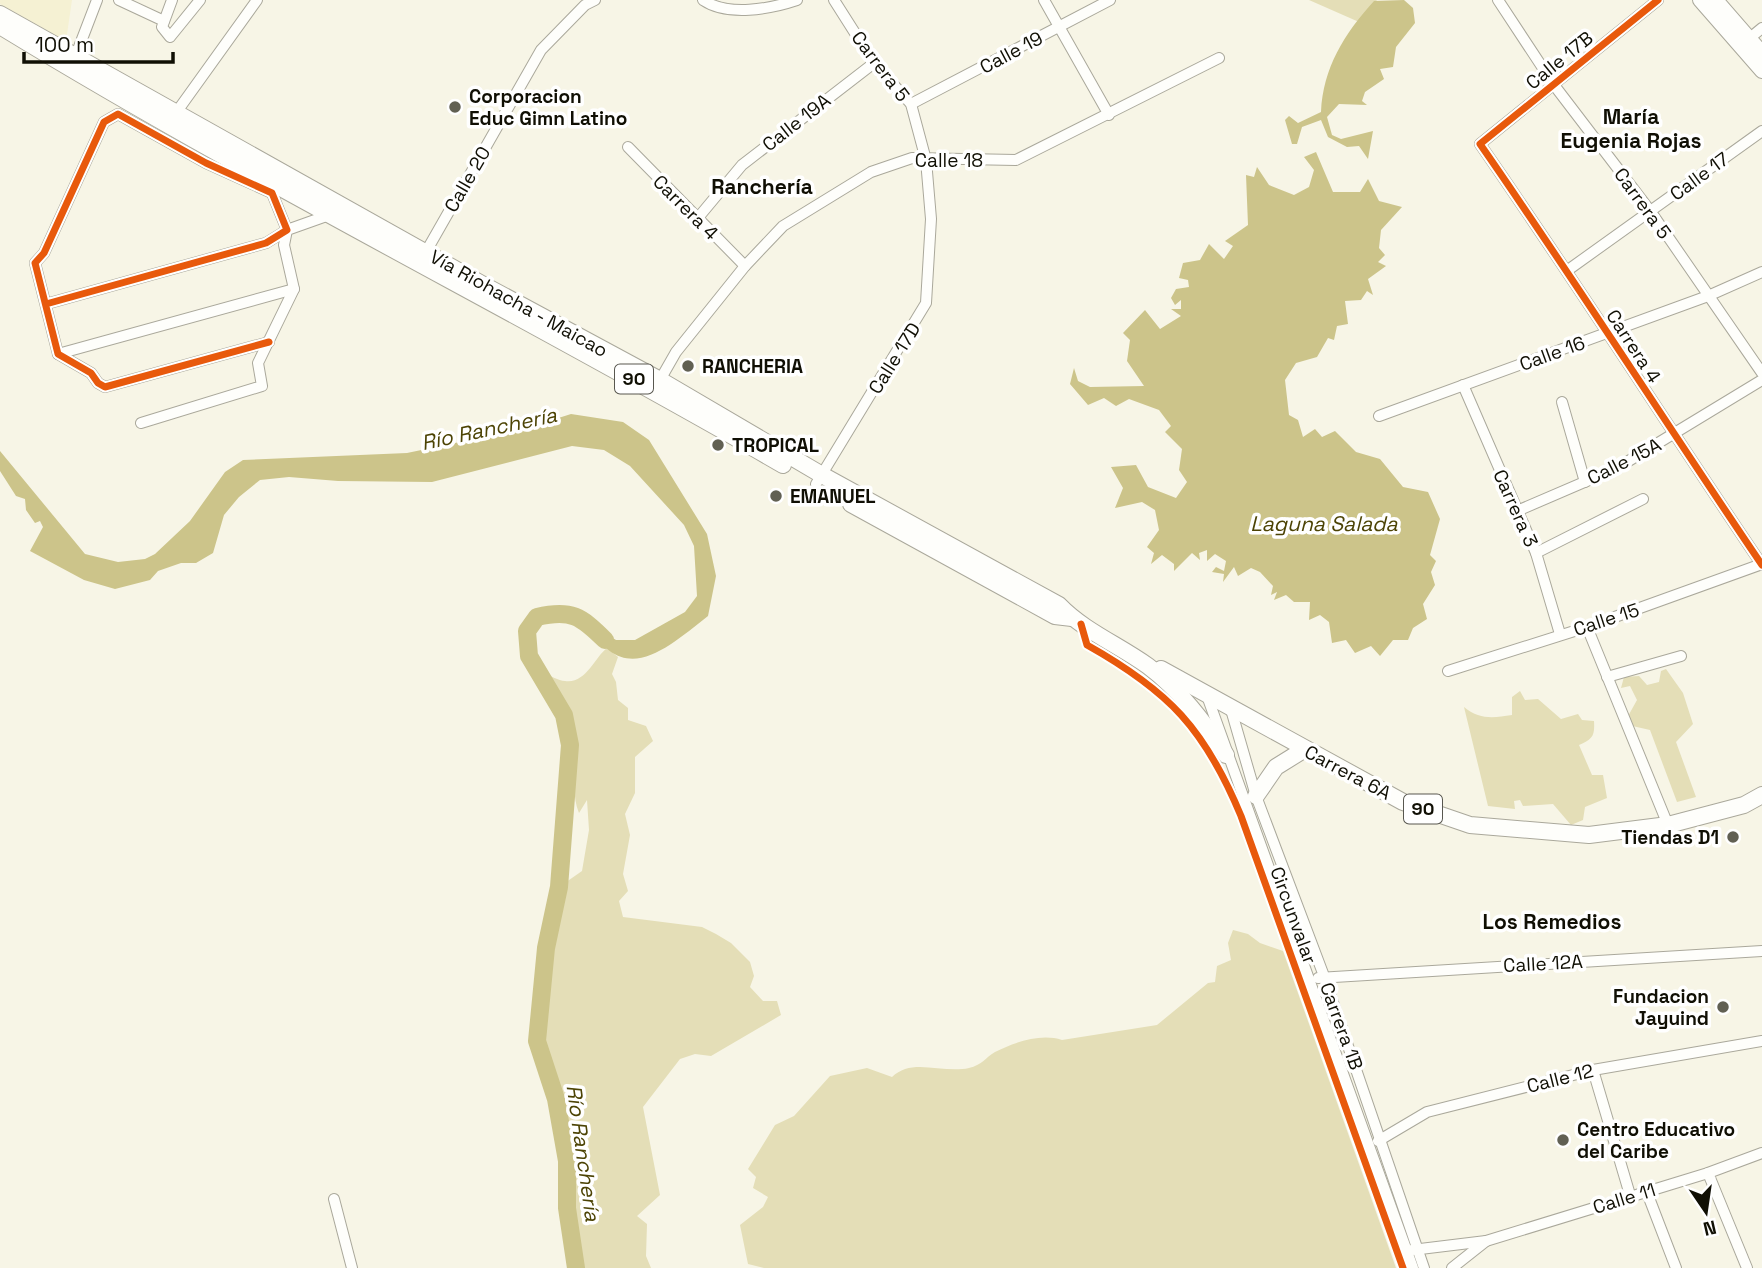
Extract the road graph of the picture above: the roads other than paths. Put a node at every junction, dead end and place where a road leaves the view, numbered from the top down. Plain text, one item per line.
1 (97, 0) edge
2 (119, 0) edge
3 (172, 0) edge
4 (200, 0) edge
5 (257, 0) edge
6 (595, 0) edge
7 (703, 0) edge
8 (797, 0) edge
9 (834, 0) edge
10 (1044, 0) edge
11 (1110, 0) edge
12 (1498, 0) edge
13 (1658, 0) edge
14 (1700, 0) edge
15 (1716, 0) edge
16 (0, 13) edge
17 (164, 21) junction
18 (0, 26) edge
19 (1058, 27) junction
20 (1762, 28) edge
21 (1745, 43) junction
22 (1762, 53) edge
23 (1219, 58) dead end
24 (73, 62) junction
25 (874, 63) junction
26 (1762, 71) edge
27 (1554, 85) junction
28 (912, 104) junction
29 (1109, 115) junction
30 (173, 118) junction
31 (1762, 131) edge
32 (1480, 144) joint
33 (628, 147) dead end
34 (926, 160) junction
35 (335, 209) junction
36 (1651, 212) junction
37 (697, 219) junction
38 (931, 219) joint
39 (287, 230) junction
40 (423, 257) junction
41 (745, 266) junction
42 (1568, 270) junction
43 (1762, 272) edge
44 (478, 288) junction
45 (294, 289) junction
46 (1708, 296) junction
47 (46, 304) junction
48 (1605, 334) junction
49 (269, 342) junction
50 (58, 354) junction
51 (1762, 373) edge
52 (660, 380) junction
53 (1762, 380) edge
54 (1463, 385) junction
55 (1562, 402) dead end
56 (1379, 416) dead end
57 (141, 423) dead end
58 (1674, 435) junction
59 (819, 480) junction
60 (1585, 482) junction
61 (1643, 499) dead end
62 (1517, 511) junction
63 (1536, 553) junction
64 (1762, 565) edge
65 (1587, 627) junction
66 (1560, 634) junction
67 (1116, 645) junction
68 (1681, 656) dead end
69 (1448, 671) dead end
70 (1607, 677) junction
71 (1206, 693) junction
72 (1230, 706) junction
73 (1305, 749) junction
74 (1226, 755) junction
75 (1762, 795) edge
76 (1256, 796) junction
77 (1668, 825) junction
78 (1762, 951) edge
79 (1324, 976) junction
80 (1308, 981) junction
81 (1762, 1041) edge
82 (1592, 1070) junction
83 (1382, 1138) junction
84 (1368, 1146) junction
85 (1762, 1153) edge
86 (1708, 1173) junction
87 (1647, 1191) junction
88 (1630, 1195) junction
89 (334, 1199) dead end
90 (1486, 1241) junction
91 (1412, 1250) junction
92 (352, 1268) edge
93 (1413, 1268) edge
94 (1424, 1268) edge
95 (1452, 1268) edge
96 (1676, 1268) edge
97 (1747, 1268) edge

1 - 24 street
2 - 17 street
3 - 17 street
4 - 17 street
5 - 30 street
6 - 40 street, Calle 20
7 - 8 street
9 - 25 street, Carrera 5
10 - 19 street
11 - 19 street, Calle 19
12 - 27 street, Carrera 5
13 - 27 street, Calle 17B
14 - 21 main road
15 - 21 main road
16 - 24 highway, Vía Riohacha - Maicao / 90
18 - 24 highway, Vía Riohacha - Maicao / 90
19 - 28 street, Calle 19
19 - 29 street
20 - 21 street
21 - 22 main road
21 - 26 main road
23 - 29 street, Calle 18
24 - 30 highway, Vía Riohacha - Maicao / 90
25 - 28 street, Carrera 5
25 - 37 street, Calle 19A
27 - 32 street, Calle 17B
27 - 36 street, Carrera 5
28 - 34 street, Carrera 5
29 - 34 street, Calle 18
30 - 35 highway, Vía Riohacha - Maicao / 90
31 - 36 street, Calle 17
32 - 42 street, Carrera 4
33 - 37 street, Carrera 4
34 - 38 street, Carrera 5
34 - 41 street, Calle 18
35 - 39 street
35 - 40 highway, Vía Riohacha - Maicao / 90
36 - 42 street, Calle 17
36 - 46 street, Carrera 5
37 - 41 street, Carrera 4
38 - 59 street, Calle 17D
39 - 45 street
39 - 47 street
39 - 47 street
40 - 44 highway, Vía Riohacha - Maicao / 90
41 - 52 street, Calle 18
42 - 48 street, Carrera 4
43 - 46 street, Calle 16
44 - 52 highway, Vía Riohacha - Maicao / 90
44 - 59 highway, Vía Riohacha - Maicao / 90
45 - 49 street
45 - 50 street
46 - 48 street, Calle 16
46 - 51 street, Carrera 5
47 - 50 street
48 - 54 street, Calle 16
48 - 58 street, Carrera 4
49 - 50 street
49 - 57 street
52 - 59 highway, Vía Riohacha - Maicao / 90
53 - 58 street, Calle 15A
54 - 56 street, Calle 16
54 - 62 street, Carrera 3
55 - 60 street
58 - 60 street, Calle 15A
58 - 64 street, Carrera 4
59 - 67 highway, Vía Riohacha - Maicao / 90
60 - 62 street, Calle 15A
61 - 63 street
62 - 63 street, Carrera 3
63 - 66 street, Carrera 3
64 - 65 street, Calle 15
65 - 66 street, Calle 15
65 - 70 street
66 - 69 street, Calle 15
67 - 71 highway, Carrera 6A / 90
67 - 74 highway
68 - 70 street
70 - 77 street
71 - 72 highway, Carrera 6A / 90
71 - 74 street, Carrera 1B
72 - 73 highway, Carrera 6A / 90
72 - 76 street, Carrera 1B
73 - 76 highway
73 - 77 highway, Carrera 6A / 90
74 - 80 street, Carrera 1B
75 - 77 highway, Carrera 6A / 90
76 - 79 street, Carrera 1B
78 - 79 street, Calle 12A
79 - 80 street, Calle 12A
79 - 83 street, Carrera 1B
80 - 84 street, Carrera 1B
81 - 82 street, Calle 12
82 - 83 street, Calle 12
82 - 88 street
83 - 84 street, Calle 12
83 - 91 street, Carrera 1B
84 - 91 street, Carrera 1B
85 - 86 street, Calle 11
86 - 87 street, Calle 11
86 - 97 street
87 - 88 street, Calle 11
87 - 96 street
88 - 90 street, Calle 11
89 - 92 street
90 - 91 street
90 - 95 street
91 - 93 street, Carrera 1B
91 - 94 street, Carrera 1B

